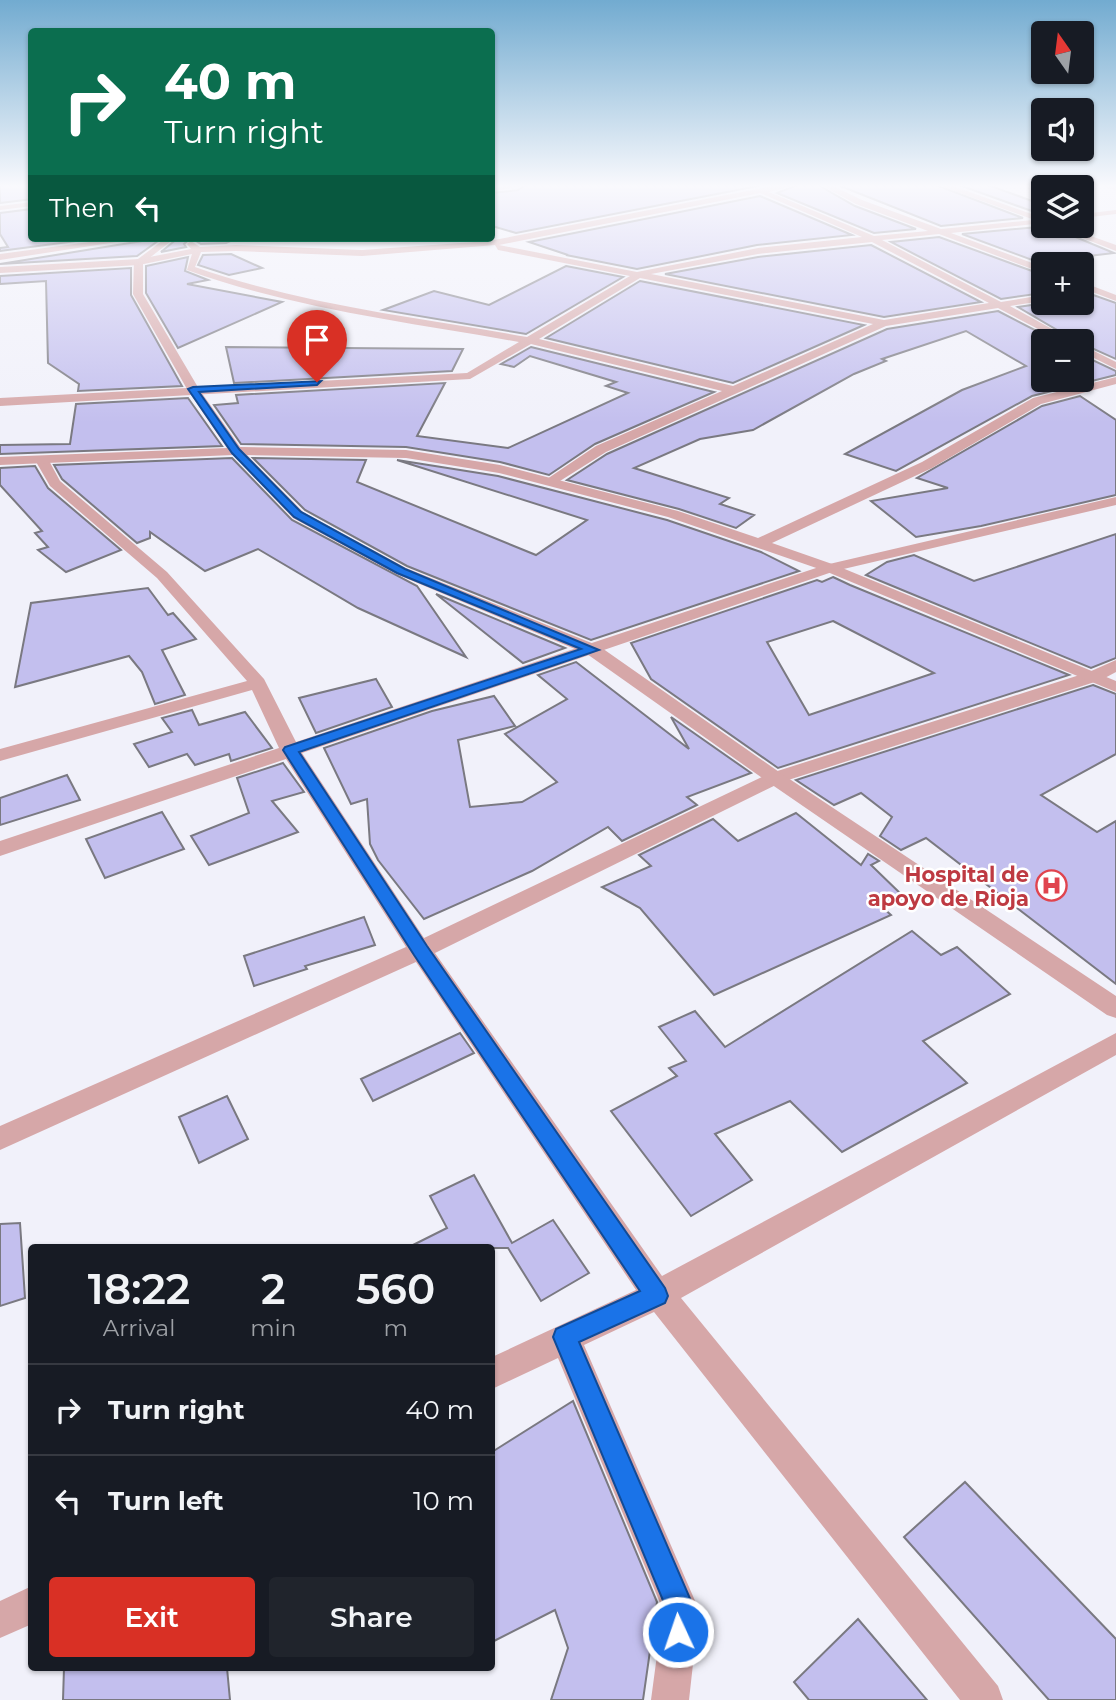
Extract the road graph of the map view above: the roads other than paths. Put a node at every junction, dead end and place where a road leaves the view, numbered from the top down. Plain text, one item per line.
1 (98, 264) edge
2 (139, 264) edge
3 (192, 264) edge
4 (582, 264) edge
5 (689, 264) edge
6 (921, 264) edge
7 (0, 270) edge
8 (639, 274) junction
9 (1116, 288) edge
10 (1096, 290) joint
11 (1116, 298) edge
12 (1031, 300) edge
13 (999, 305) junction
14 (884, 323) junction
15 (1046, 329) edge
16 (528, 340) junction
17 (1094, 354) edge
18 (1116, 366) edge
19 (1116, 380) edge
20 (193, 389) junction
21 (734, 390) junction
22 (0, 402) edge
23 (236, 451) junction
24 (42, 460) junction
25 (0, 461) edge
26 (552, 482) junction
27 (1116, 500) edge
28 (760, 543) junction
29 (830, 568) junction
30 (593, 650) junction
31 (1116, 666) edge
32 (1095, 676) junction
33 (258, 682) junction
34 (1116, 687) edge
35 (290, 750) junction
36 (0, 755) edge
37 (775, 778) junction
38 (0, 849) edge
39 (421, 950) junction
40 (1116, 1008) edge
41 (1116, 1043) edge
42 (0, 1138) edge
43 (657, 1296) junction
44 (565, 1337) junction
45 (495, 1372) edge
46 (28, 1606) edge
47 (0, 1620) edge
48 (670, 1700) edge
49 (984, 1700) edge

1 - 7 street
2 - 20 street
3 - 16 street
4 - 8 street
5 - 8 street
6 - 13 street
8 - 14 street
8 - 16 street
9 - 10 street
10 - 11 street
12 - 13 street
13 - 14 street
13 - 15 street
14 - 21 street
16 - 20 street
16 - 21 street
17 - 18 street
19 - 28 street
20 - 22 street
20 - 23 street
21 - 26 street
23 - 24 street
23 - 26 street
23 - 30 street
24 - 25 street
24 - 33 street
26 - 28 street
27 - 29 street
28 - 29 street
29 - 30 street
29 - 32 street
30 - 35 street
30 - 37 street
31 - 32 street
32 - 34 street
32 - 37 street
33 - 35 street
33 - 36 street
35 - 38 street
35 - 39 street
37 - 39 street
37 - 40 street
39 - 42 street
39 - 43 street
41 - 43 street
43 - 44 street
43 - 49 street
44 - 45 street
44 - 48 street
46 - 47 street

